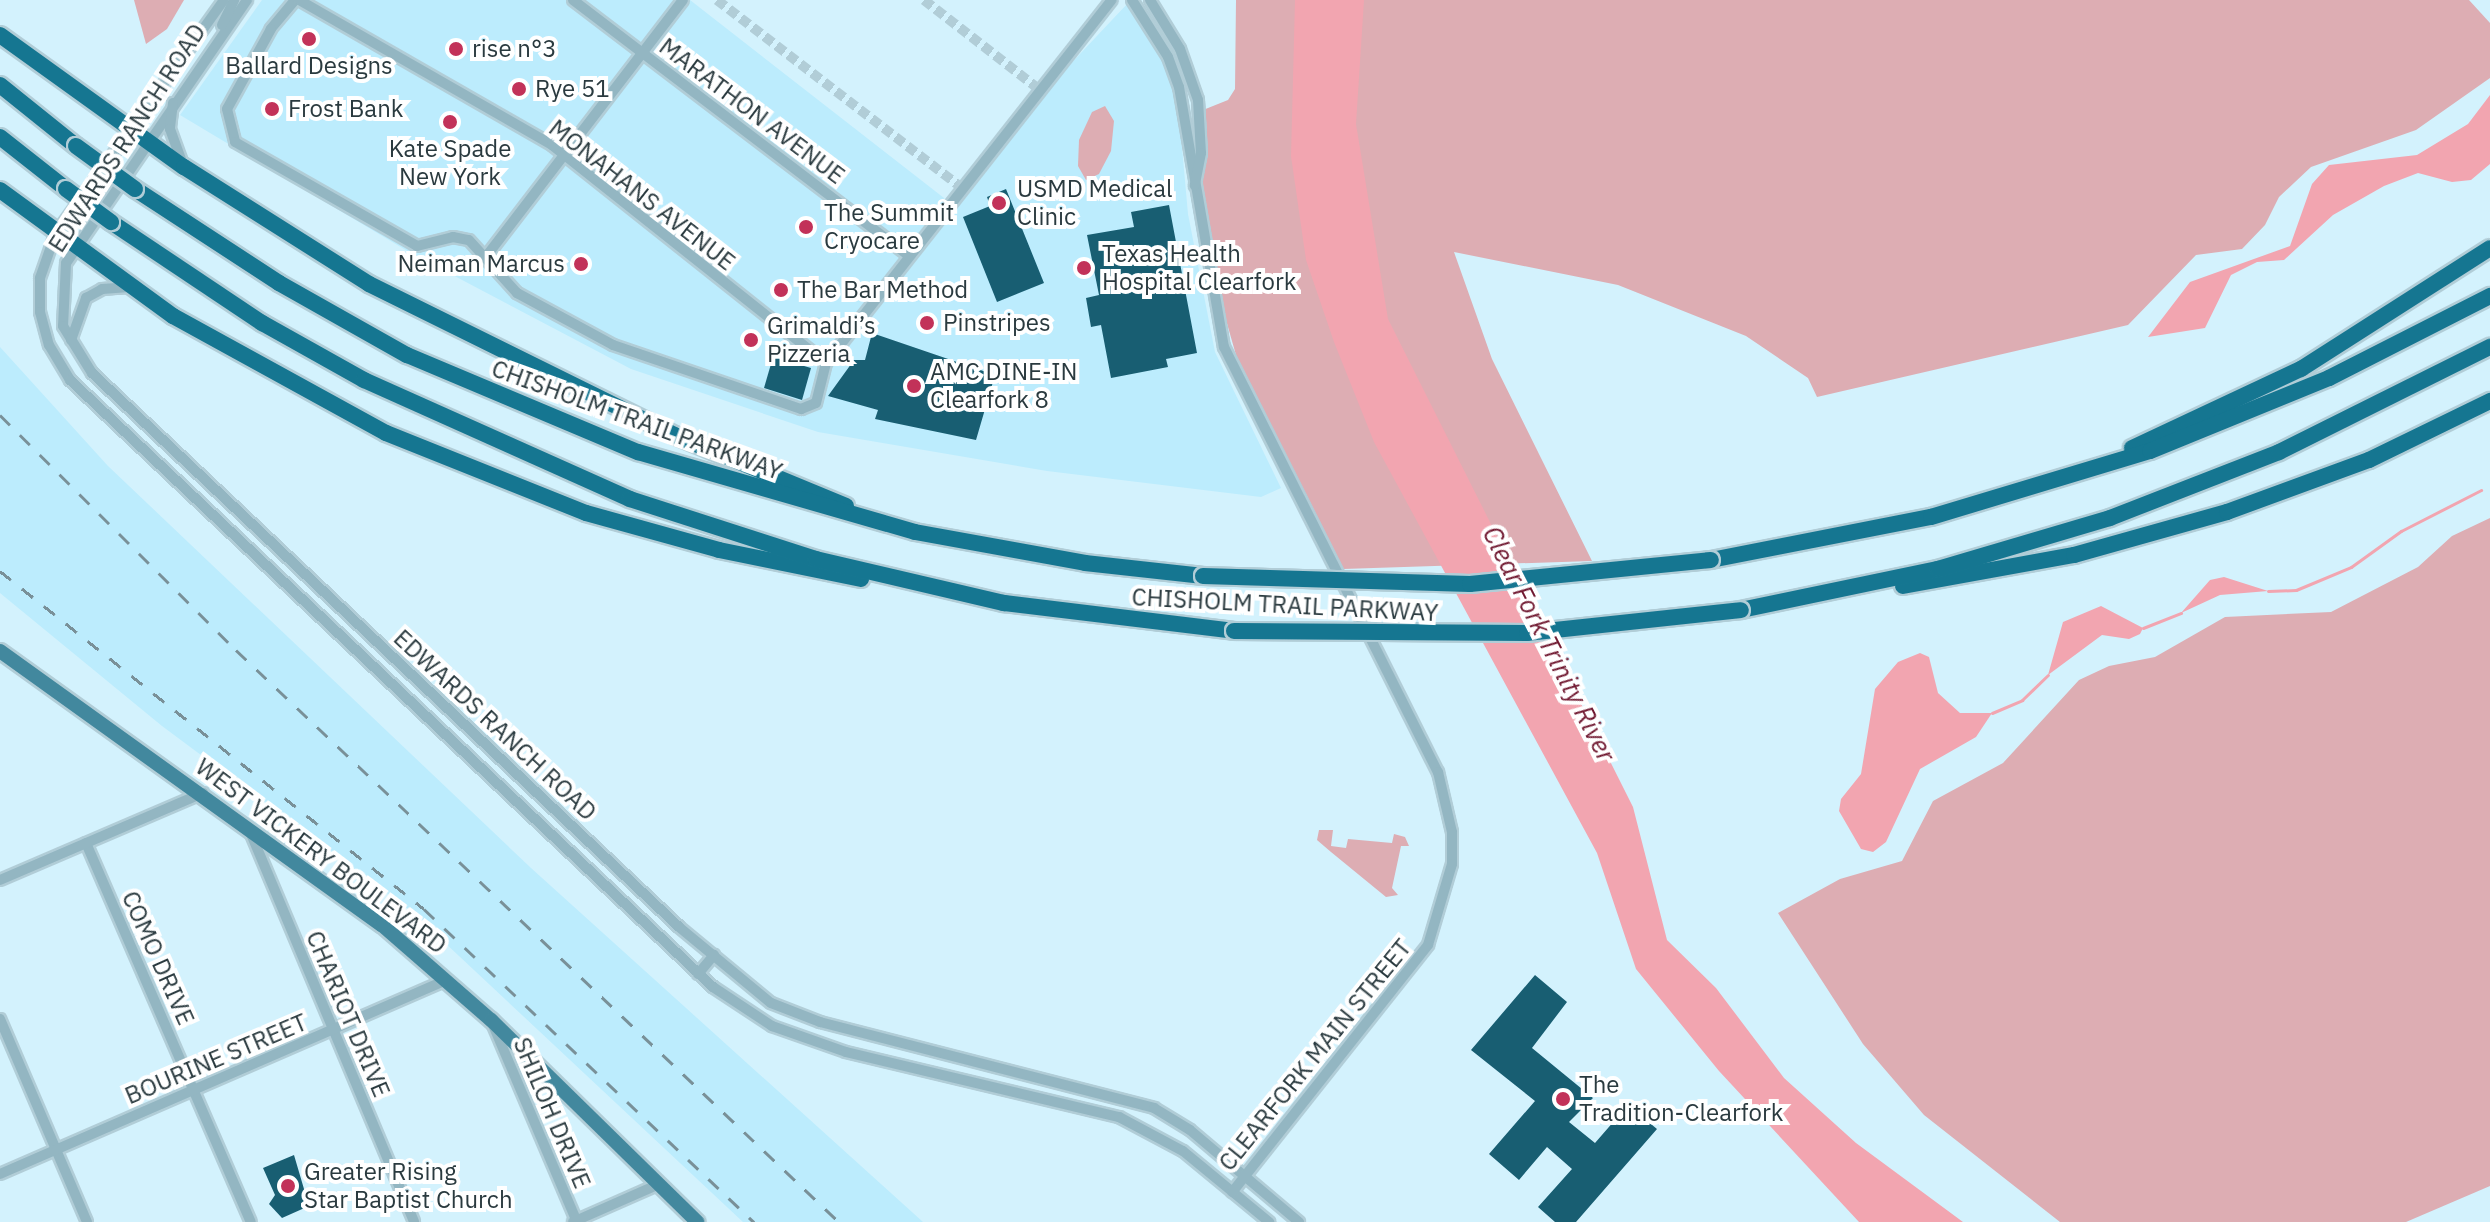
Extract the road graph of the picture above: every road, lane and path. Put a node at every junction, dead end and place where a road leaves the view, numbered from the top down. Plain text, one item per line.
1 (224, 0) edge
2 (234, 0) edge
3 (247, 0) edge
4 (297, 0) edge
5 (573, 0) edge
6 (683, 0) edge
7 (1112, 0) edge
8 (1132, 0) edge
9 (1150, 0) edge
10 (0, 35) edge
11 (219, 35) junction
12 (643, 53) junction
13 (0, 85) edge
14 (174, 99) junction
15 (130, 127) junction
16 (0, 137) edge
17 (146, 139) junction
18 (564, 154) junction
19 (184, 167) junction
20 (1195, 187) junction
21 (0, 190) edge
22 (55, 235) junction
23 (73, 248) junction
24 (2490, 248) edge
25 (908, 255) junction
26 (485, 258) junction
27 (129, 287) junction
28 (2490, 296) edge
29 (71, 342) junction
30 (2490, 347) edge
31 (826, 363) junction
32 (2490, 401) edge
33 (2059, 482) junction
34 (915, 532) junction
35 (1850, 590) junction
36 (1004, 603) junction
37 (0, 651) edge
38 (203, 793) junction
39 (246, 822) junction
40 (86, 843) junction
41 (0, 880) edge
42 (714, 955) junction
43 (698, 974) junction
44 (447, 980) junction
45 (0, 1019) edge
46 (491, 1020) junction
47 (333, 1030) junction
48 (1079, 1086) junction
49 (194, 1090) junction
50 (1075, 1107) junction
51 (56, 1150) junction
52 (0, 1174) edge
53 (1245, 1177) junction
54 (657, 1185) junction
55 (1232, 1192) junction
56 (87, 1222) edge
57 (251, 1222) edge
58 (414, 1222) edge
59 (575, 1222) edge
60 (697, 1222) edge
61 (1269, 1222) edge
62 (1299, 1222) edge

1 - 15 street, EDWARDS RANCH ROAD
2 - 11 street
3 - 11 street, EDWARDS RANCH ROAD
4 - 18 street, MONAHANS AVENUE
4 - 26 street
5 - 12 street, MARATHON AVENUE
6 - 12 street
7 - 25 street
8 - 20 street, CLEARFORK MAIN STREET
9 - 20 street, CLEARFORK MAIN STREET
10 - 15 highway
11 - 14 street, EDWARDS RANCH ROAD
12 - 18 street
12 - 25 street, MARATHON AVENUE
13 - 34 highway, CHISHOLM TRAIL PARKWAY, bridge
14 - 17 street, EDWARDS RANCH ROAD
14 - 19 street
15 - 17 highway
15 - 22 street, EDWARDS RANCH ROAD
16 - 36 highway, CHISHOLM TRAIL PARKWAY, bridge
17 - 19 highway
17 - 23 street, EDWARDS RANCH ROAD
18 - 26 street
18 - 31 street, MONAHANS AVENUE
19 - 34 highway
20 - 53 street, CLEARFORK MAIN STREET
21 - 22 highway
22 - 23 highway
22 - 43 street, EDWARDS RANCH ROAD
23 - 27 highway
23 - 29 street, EDWARDS RANCH ROAD
24 - 33 highway
25 - 31 street
26 - 31 street
27 - 29 street
27 - 36 highway
28 - 33 highway, CHISHOLM TRAIL PARKWAY
29 - 42 street, EDWARDS RANCH ROAD
30 - 35 highway, CHISHOLM TRAIL PARKWAY
32 - 35 highway
33 - 34 highway, CHISHOLM TRAIL PARKWAY, bridge
35 - 36 highway, CHISHOLM TRAIL PARKWAY, bridge
37 - 38 main road, WEST VICKERY BOULEVARD
38 - 39 main road, WEST VICKERY BOULEVARD
38 - 40 street
39 - 44 main road, WEST VICKERY BOULEVARD
39 - 47 street, CHARIOT DRIVE
40 - 41 street
40 - 49 street, COMO DRIVE
42 - 43 street
42 - 48 street, EDWARDS RANCH ROAD
43 - 50 street, EDWARDS RANCH ROAD
44 - 46 main road, WEST VICKERY BOULEVARD
44 - 47 street, BOURINE STREET
45 - 51 street
46 - 54 main road, WEST VICKERY BOULEVARD
46 - 59 street, SHILOH DRIVE
47 - 49 street, BOURINE STREET
47 - 58 street, CHARIOT DRIVE
48 - 50 street
48 - 53 street, EDWARDS RANCH ROAD
49 - 51 street, BOURINE STREET
49 - 57 street, COMO DRIVE
50 - 55 street, EDWARDS RANCH ROAD
51 - 52 street, BOURINE STREET
51 - 56 street
53 - 55 street, CLEARFORK MAIN STREET
53 - 62 street, EDWARDS RANCH ROAD
54 - 59 street
54 - 60 main road, WEST VICKERY BOULEVARD
55 - 61 street, EDWARDS RANCH ROAD

